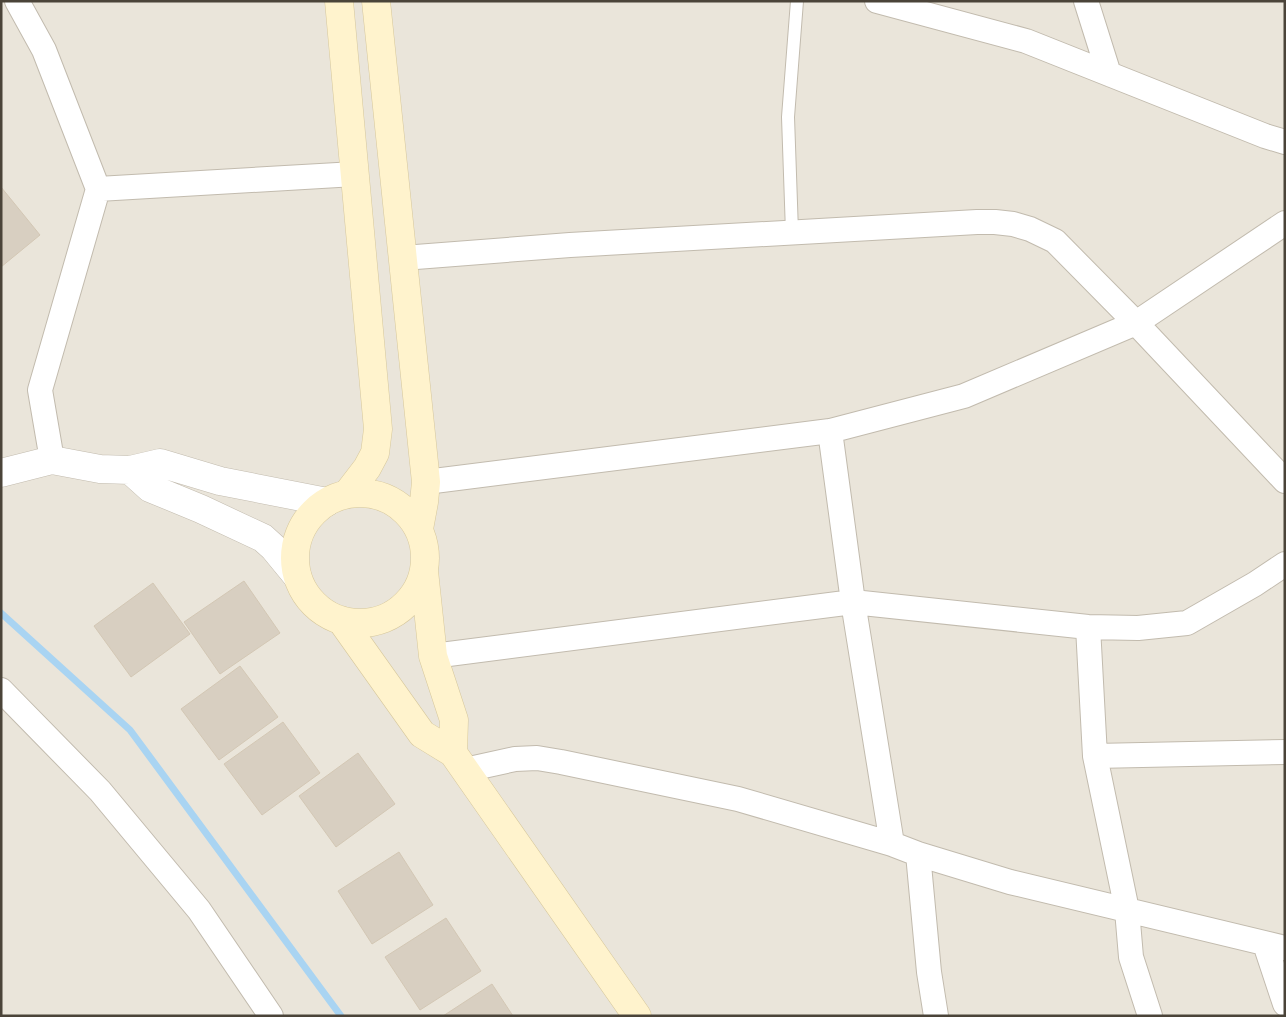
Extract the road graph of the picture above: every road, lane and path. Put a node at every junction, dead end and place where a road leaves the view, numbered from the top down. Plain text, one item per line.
1 (17, 1) edge
2 (339, 1) edge
3 (376, 1) edge
4 (797, 1) edge
5 (877, 1) edge
6 (1086, 1) edge
7 (1109, 74) junction
8 (1285, 142) edge
9 (355, 174) junction
10 (98, 189) junction
11 (1285, 223) edge
12 (792, 232) junction
13 (403, 258) junction
14 (1136, 323) junction
15 (830, 431) junction
16 (52, 460) junction
17 (130, 470) junction
18 (1, 473) edge
19 (1285, 481) edge
20 (426, 482) junction
21 (337, 498) junction
22 (419, 529) junction
23 (1285, 564) edge
24 (424, 571) junction
25 (297, 576) junction
26 (853, 602) junction
27 (341, 620) junction
28 (1088, 627) junction
29 (433, 656) junction
30 (1, 690) edge
31 (1285, 752) edge
32 (1095, 756) junction
33 (459, 761) junction
34 (892, 844) junction
35 (918, 854) junction
36 (1127, 910) junction
37 (1275, 946) edge
38 (1285, 1004) edge
39 (271, 1016) edge
40 (637, 1016) edge
41 (936, 1016) edge
42 (1150, 1016) edge

1 - 10 street
2 - 9 main road
3 - 13 main road
4 - 12 lane
5 - 7 street
6 - 7 street
7 - 8 street
9 - 10 street
9 - 21 main road
10 - 16 street
11 - 14 street
12 - 13 street
12 - 14 street
13 - 20 main road
14 - 15 street
14 - 19 street
15 - 20 street
15 - 26 street
16 - 17 street
16 - 18 street
17 - 21 street
17 - 25 street
20 - 22 main road
21 - 22 main road
21 - 25 main road
22 - 24 main road
23 - 28 street
24 - 27 main road
24 - 29 main road
25 - 27 main road
26 - 28 street
26 - 29 street
26 - 34 street
27 - 33 main road
28 - 32 street
29 - 33 main road
30 - 39 street
31 - 32 street
32 - 36 street
33 - 34 street
33 - 40 main road
34 - 35 street
35 - 36 street
35 - 41 street
36 - 37 street
36 - 42 street
37 - 38 street

